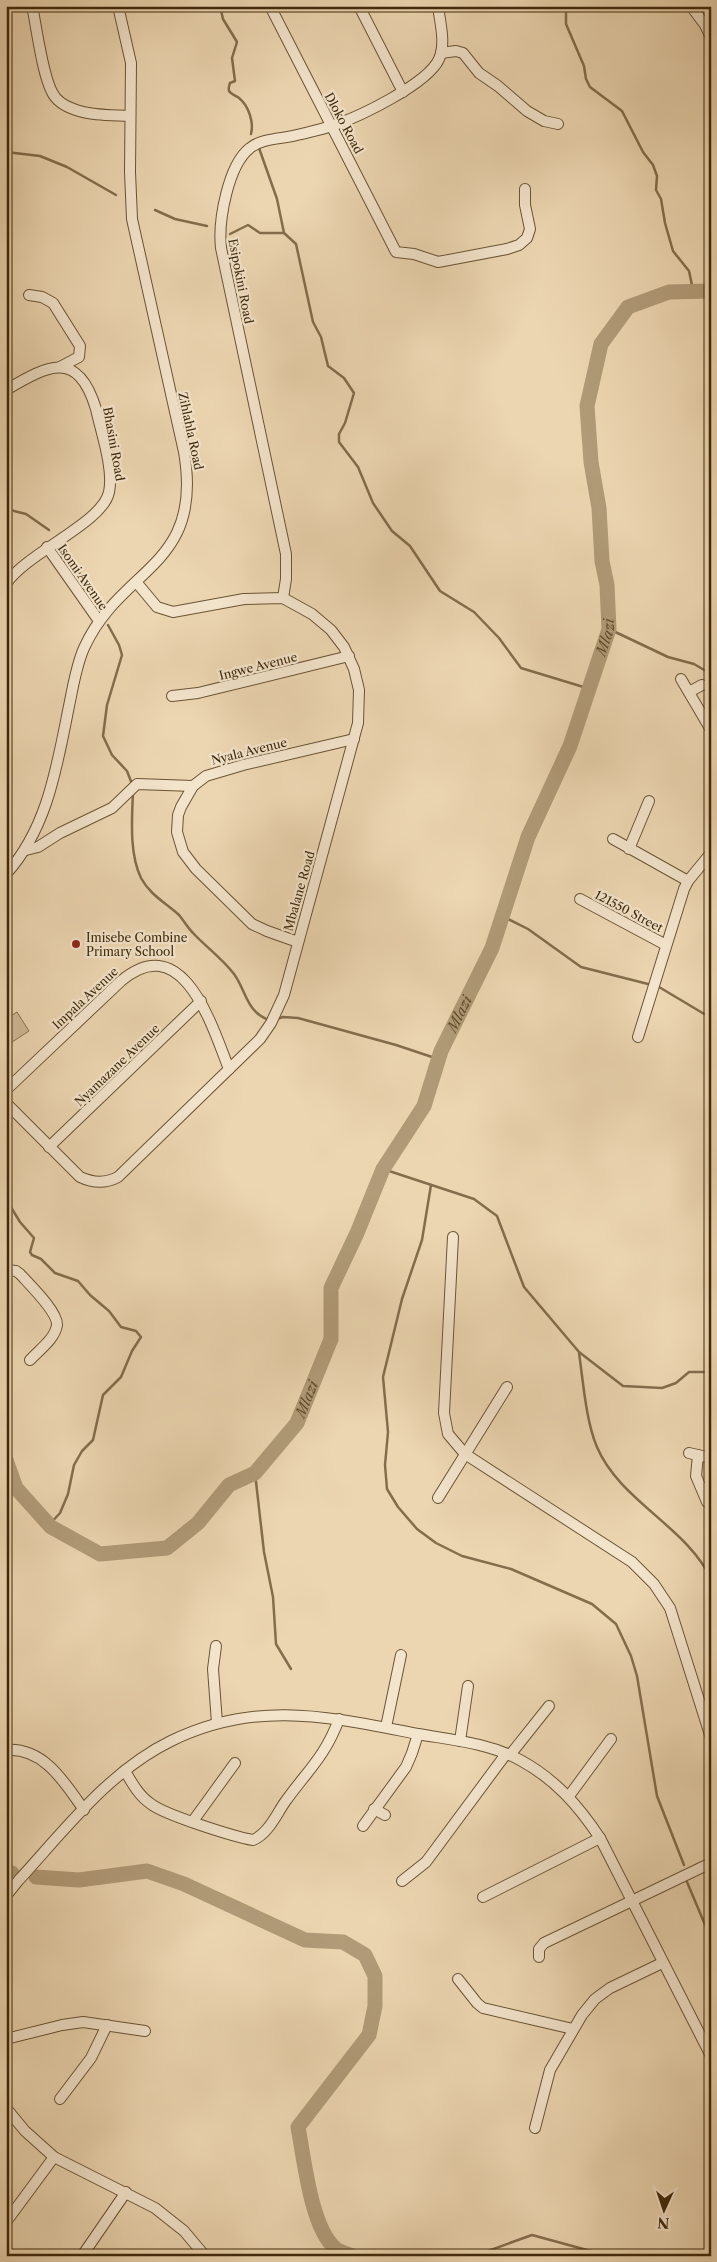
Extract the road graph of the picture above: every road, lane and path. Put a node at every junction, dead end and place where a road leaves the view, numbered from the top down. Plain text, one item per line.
1 (32, 6) edge
2 (118, 6) edge
3 (270, 6) edge
4 (359, 6) edge
5 (438, 6) edge
6 (691, 6) edge
7 (710, 37) edge
8 (441, 53) junction
9 (403, 92) junction
10 (130, 116) junction
11 (558, 124) dead end
12 (331, 126) junction
13 (525, 189) dead end
14 (28, 295) dead end
15 (60, 367) junction
16 (6, 390) edge
17 (47, 547) junction
18 (137, 583) junction
19 (6, 584) edge
20 (283, 598) junction
21 (99, 621) junction
22 (349, 656) junction
23 (681, 679) dead end
24 (702, 684) dead end
25 (689, 692) junction
26 (172, 696) dead end
27 (711, 730) edge
28 (354, 739) junction
29 (193, 786) junction
30 (649, 801) dead end
31 (613, 840) dead end
32 (629, 849) junction
33 (26, 850) junction
34 (711, 853) edge
35 (6, 874) edge
36 (688, 881) junction
37 (580, 899) dead end
38 (298, 942) junction
39 (666, 945) junction
40 (201, 1001) junction
41 (638, 1037) dead end
42 (229, 1069) junction
43 (6, 1090) edge
44 (6, 1104) edge
45 (49, 1147) junction
46 (453, 1237) dead end
47 (6, 1270) edge
48 (30, 1360) dead end
49 (507, 1387) dead end
50 (465, 1454) junction
51 (711, 1458) edge
52 (438, 1498) dead end
53 (707, 1502) dead end
54 (216, 1646) dead end
55 (401, 1655) dead end
56 (468, 1686) dead end
57 (549, 1706) dead end
58 (339, 1719) junction
59 (217, 1723) junction
60 (386, 1727) junction
61 (418, 1734) junction
62 (711, 1738) edge
63 (611, 1739) dead end
64 (460, 1741) junction
65 (6, 1750) edge
66 (508, 1754) junction
67 (235, 1763) dead end
68 (125, 1771) junction
69 (569, 1796) junction
70 (374, 1809) junction
71 (84, 1810) junction
72 (385, 1816) dead end
73 (193, 1821) junction
74 (363, 1826) dead end
75 (600, 1838) junction
76 (711, 1863) edge
77 (402, 1881) dead end
78 (6, 1896) edge
79 (483, 1897) dead end
80 (632, 1900) junction
81 (539, 1957) dead end
82 (662, 1963) junction
83 (458, 1979) dead end
84 (107, 2025) junction
85 (573, 2029) junction
86 (145, 2031) dead end
87 (6, 2039) edge
88 (711, 2056) edge
89 (60, 2099) dead end
90 (6, 2108) edge
91 (535, 2128) dead end
92 (54, 2157) junction
93 (126, 2192) junction
94 (6, 2222) edge
95 (82, 2256) edge
96 (205, 2256) edge

1 - 10 street
2 - 10 street, Zihlahla Road
3 - 12 street, Dloko Road
4 - 9 street
5 - 8 street
6 - 7 street
8 - 9 street, Esipokini Road
8 - 11 street
9 - 12 street, Esipokini Road
10 - 18 street, Zihlahla Road
12 - 13 street, Dloko Road
12 - 20 street, Esipokini Road
14 - 15 street
15 - 16 street
15 - 17 street, Bhasini Road
17 - 19 street, Bhasini Road
17 - 21 street, Isomi Avenue
18 - 20 street, Mbalane Road
18 - 21 street, Zihlahla Road
20 - 22 street, Mbalane Road
21 - 33 street, Zihlahla Road
22 - 26 street, Ingwe Avenue
22 - 28 street, Mbalane Road
23 - 25 street
24 - 25 street
25 - 27 street
28 - 29 street, Nyala Avenue
28 - 38 street, Mbalane Road
29 - 33 street
29 - 38 street, Nyala Avenue
30 - 32 street
31 - 32 street
32 - 36 street
33 - 35 street, Zihlahla Road
34 - 36 street
36 - 39 street
37 - 39 street, 121550 Street
38 - 42 street, Mbalane Road
39 - 41 street
40 - 42 street, Impala Avenue
40 - 43 street, Impala Avenue
40 - 45 street, Nyamazane Avenue
42 - 45 street, Mbalane Road
44 - 45 street, Mbalane Road
46 - 50 street
47 - 48 street
49 - 50 street
50 - 52 street
50 - 62 street
51 - 53 street
54 - 59 street
55 - 60 street
56 - 64 street
57 - 66 street
58 - 59 street
58 - 60 street
58 - 73 street
59 - 68 street
60 - 61 street
61 - 64 street
61 - 70 street
63 - 69 street
64 - 66 street
65 - 71 street
66 - 69 street
66 - 77 street
67 - 73 street
68 - 71 street
68 - 73 street
69 - 75 street
70 - 72 street
70 - 74 street
71 - 78 street
75 - 79 street
75 - 80 street
76 - 80 street
80 - 81 street
80 - 82 street
82 - 85 street
82 - 88 street
83 - 85 street
84 - 86 street
84 - 87 street
84 - 89 street
85 - 91 street
90 - 92 street
92 - 93 street
92 - 94 street
93 - 95 street
93 - 96 street

